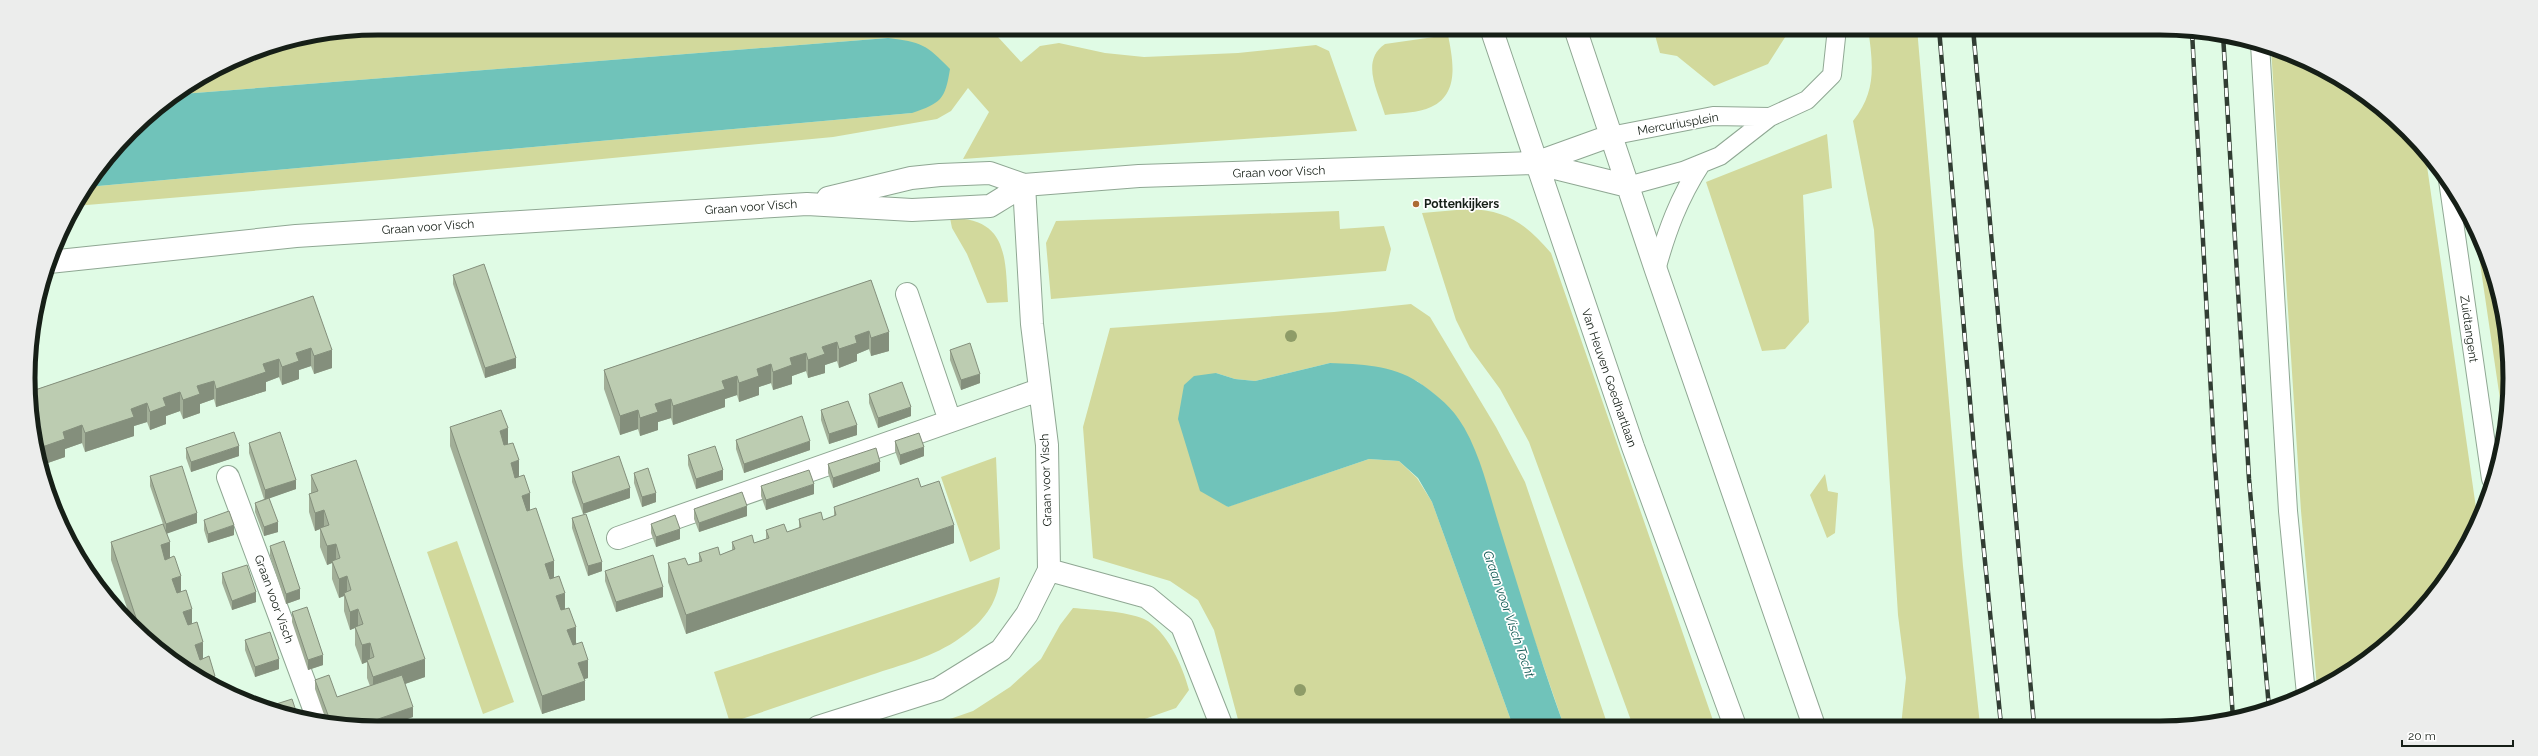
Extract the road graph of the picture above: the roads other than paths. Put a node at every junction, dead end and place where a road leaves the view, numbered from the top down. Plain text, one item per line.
1 (1493, 35) edge
2 (1577, 35) edge
3 (1836, 35) edge
4 (2260, 50) edge
5 (1770, 117) junction
6 (1610, 136) junction
7 (1535, 163) junction
8 (1701, 164) junction
9 (1024, 185) junction
10 (1628, 186) junction
11 (2450, 196) edge
12 (807, 204) junction
13 (56, 261) edge
14 (1656, 270) junction
15 (907, 294) dead end
16 (1039, 390) junction
17 (950, 422) junction
18 (2490, 471) edge
19 (228, 477) dead end
20 (618, 538) dead end
21 (1049, 570) junction
22 (2305, 689) edge
23 (316, 715) edge
24 (837, 721) edge
25 (1220, 721) edge
26 (1733, 721) edge
27 (1812, 721) edge

1 - 7 street, Van Heuven Goedhartlaan
2 - 6 street
3 - 5 lane, Mercuriusplein
4 - 22 lane
5 - 6 lane, Mercuriusplein
5 - 8 lane, Mercuriusplein
6 - 7 street, Graan voor Visch
6 - 10 street
7 - 9 street, Graan voor Visch
7 - 10 street, Graan voor Visch
7 - 26 street, Van Heuven Goedhartlaan
8 - 10 lane, Mercuriusplein
8 - 14 lane
9 - 12 street, Graan voor Visch
9 - 12 street, Graan voor Visch
9 - 16 street, Graan voor Visch
10 - 14 street
11 - 18 lane, Zuidtangent
12 - 13 street, Graan voor Visch
14 - 27 street
15 - 17 street
16 - 17 street
16 - 21 street, Graan voor Visch
17 - 20 street
19 - 23 street, Graan voor Visch
21 - 24 street, Graan voor Visch
21 - 25 street

